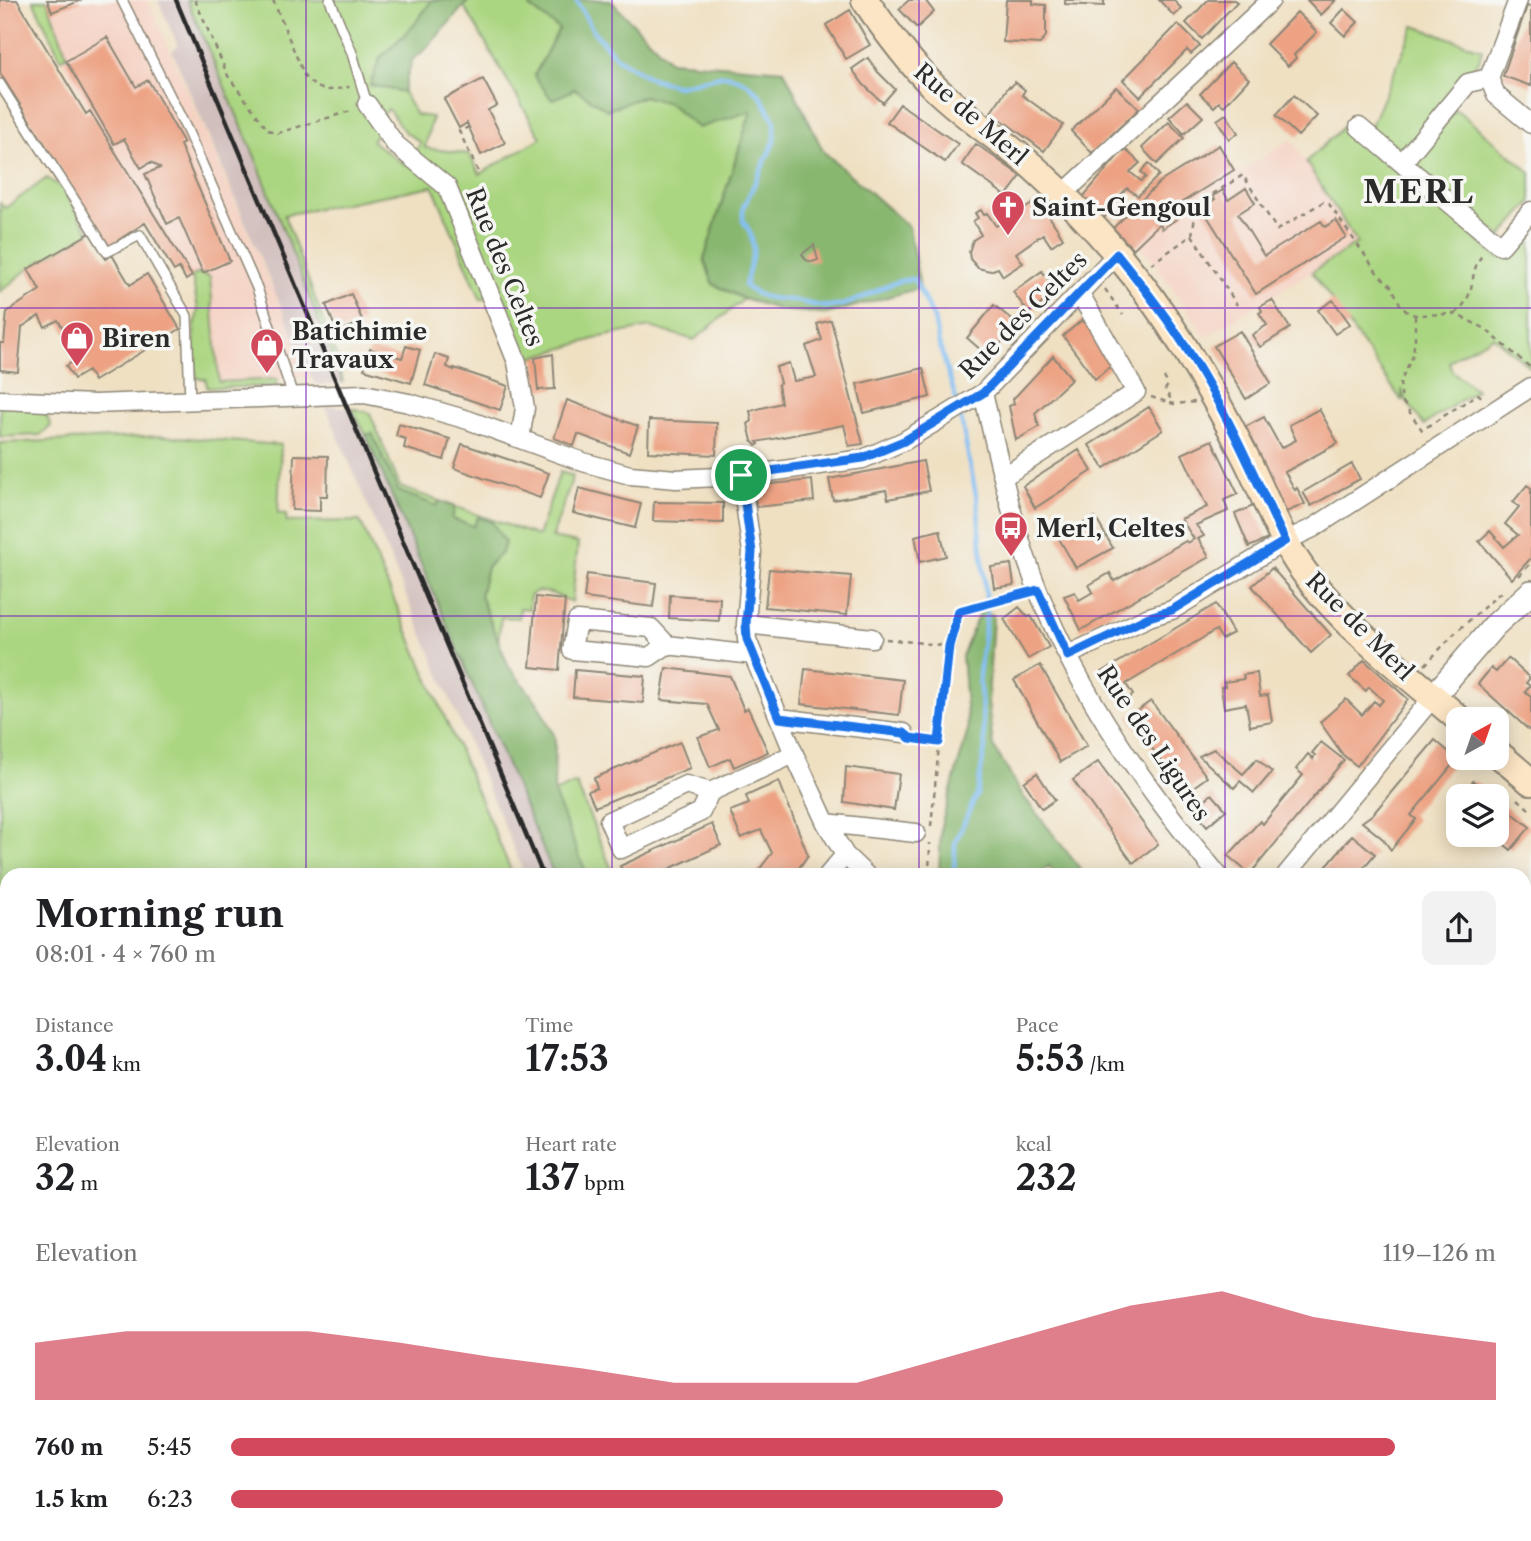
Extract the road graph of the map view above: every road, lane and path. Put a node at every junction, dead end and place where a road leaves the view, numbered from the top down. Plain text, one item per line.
1 (122, 0) edge
2 (195, 0) edge
3 (273, 0) edge
4 (330, 0) edge
5 (865, 0) edge
6 (1271, 0) edge
7 (1518, 0) edge
8 (1489, 78) junction
9 (0, 84) edge
10 (367, 104) junction
11 (1531, 124) edge
12 (469, 127) dead end
13 (1359, 127) dead end
14 (1402, 163) junction
15 (478, 171) dead end
16 (1062, 195) junction
17 (1531, 211) edge
18 (1192, 235) junction
19 (1486, 251) dead end
20 (1109, 262) junction
21 (1142, 285) junction
22 (1080, 294) junction
23 (1237, 305) dead end
24 (1123, 314) dead end
25 (1455, 314) junction
26 (1415, 315) junction
27 (1531, 368) edge
28 (1164, 377) dead end
29 (1531, 387) edge
30 (1136, 392) junction
31 (983, 393) junction
32 (1215, 397) junction
33 (294, 398) junction
34 (0, 400) edge
35 (190, 401) junction
36 (1174, 404) junction
37 (1496, 410) junction
38 (520, 439) junction
39 (741, 475) junction
40 (1003, 477) junction
41 (1285, 541) junction
42 (1531, 564) edge
43 (1525, 585) edge
44 (1038, 590) junction
45 (1501, 592) dead end
46 (746, 624) junction
47 (872, 638) joint
48 (667, 645) junction
49 (949, 646) junction
50 (752, 655) junction
51 (1068, 656) junction
52 (1413, 679) junction
53 (1433, 697) junction
54 (1446, 708) edge
55 (779, 718) junction
56 (904, 733) joint
57 (939, 742) junction
58 (794, 754) junction
59 (1509, 763) edge
60 (1531, 782) edge
61 (710, 792) junction
62 (827, 823) junction
63 (925, 832) junction
64 (845, 855) junction
65 (834, 868) edge
66 (859, 868) edge
67 (928, 868) edge
68 (1212, 868) edge
69 (1292, 868) edge

1 - 33 lane
2 - 10 path
3 - 10 path
4 - 10 lane
5 - 16 main road, Rue de Merl
6 - 16 street
7 - 8 street
8 - 11 street
8 - 14 street
9 - 35 lane
10 - 38 street, Rue des Celtes
12 - 15 path
13 - 14 street
14 - 17 street
16 - 20 main road, Rue de Merl
18 - 21 path
18 - 23 path
18 - 26 path
19 - 25 path
20 - 21 main road, Rue de Merl
20 - 22 street, Rue des Celtes
20 - 24 path
21 - 32 main road, Rue de Merl
22 - 30 street
22 - 31 street, Rue des Celtes
25 - 26 path
25 - 27 path
26 - 37 path
28 - 36 path
29 - 37 street
30 - 36 path
30 - 40 street
31 - 39 street, Rue des Celtes
31 - 40 street, Rue des Ligures
32 - 36 path
32 - 41 main road, Rue de Merl
33 - 35 street, Rue des Celtes
33 - 38 street, Rue des Celtes
34 - 35 street, Rue des Celtes
37 - 41 street
38 - 39 street, Rue des Celtes
39 - 46 street
40 - 44 street, Rue des Ligures
41 - 51 street
41 - 52 main road, Rue de Merl
42 - 43 path
43 - 53 street
44 - 49 path
44 - 51 street, Rue des Ligures
45 - 52 path
46 - 47 street
46 - 50 street
47 - 49 path
48 - 48 street
48 - 50 street
49 - 57 path
50 - 55 street
51 - 68 street, Rue des Ligures
52 - 53 main road, Rue de Merl
53 - 54 main road, Rue de Merl
53 - 69 street
55 - 56 street
55 - 58 street
56 - 57 path
57 - 63 path
58 - 61 street
58 - 62 street
59 - 60 main road
61 - 61 street
62 - 63 street
62 - 64 street
63 - 67 path
64 - 65 street
64 - 66 street

